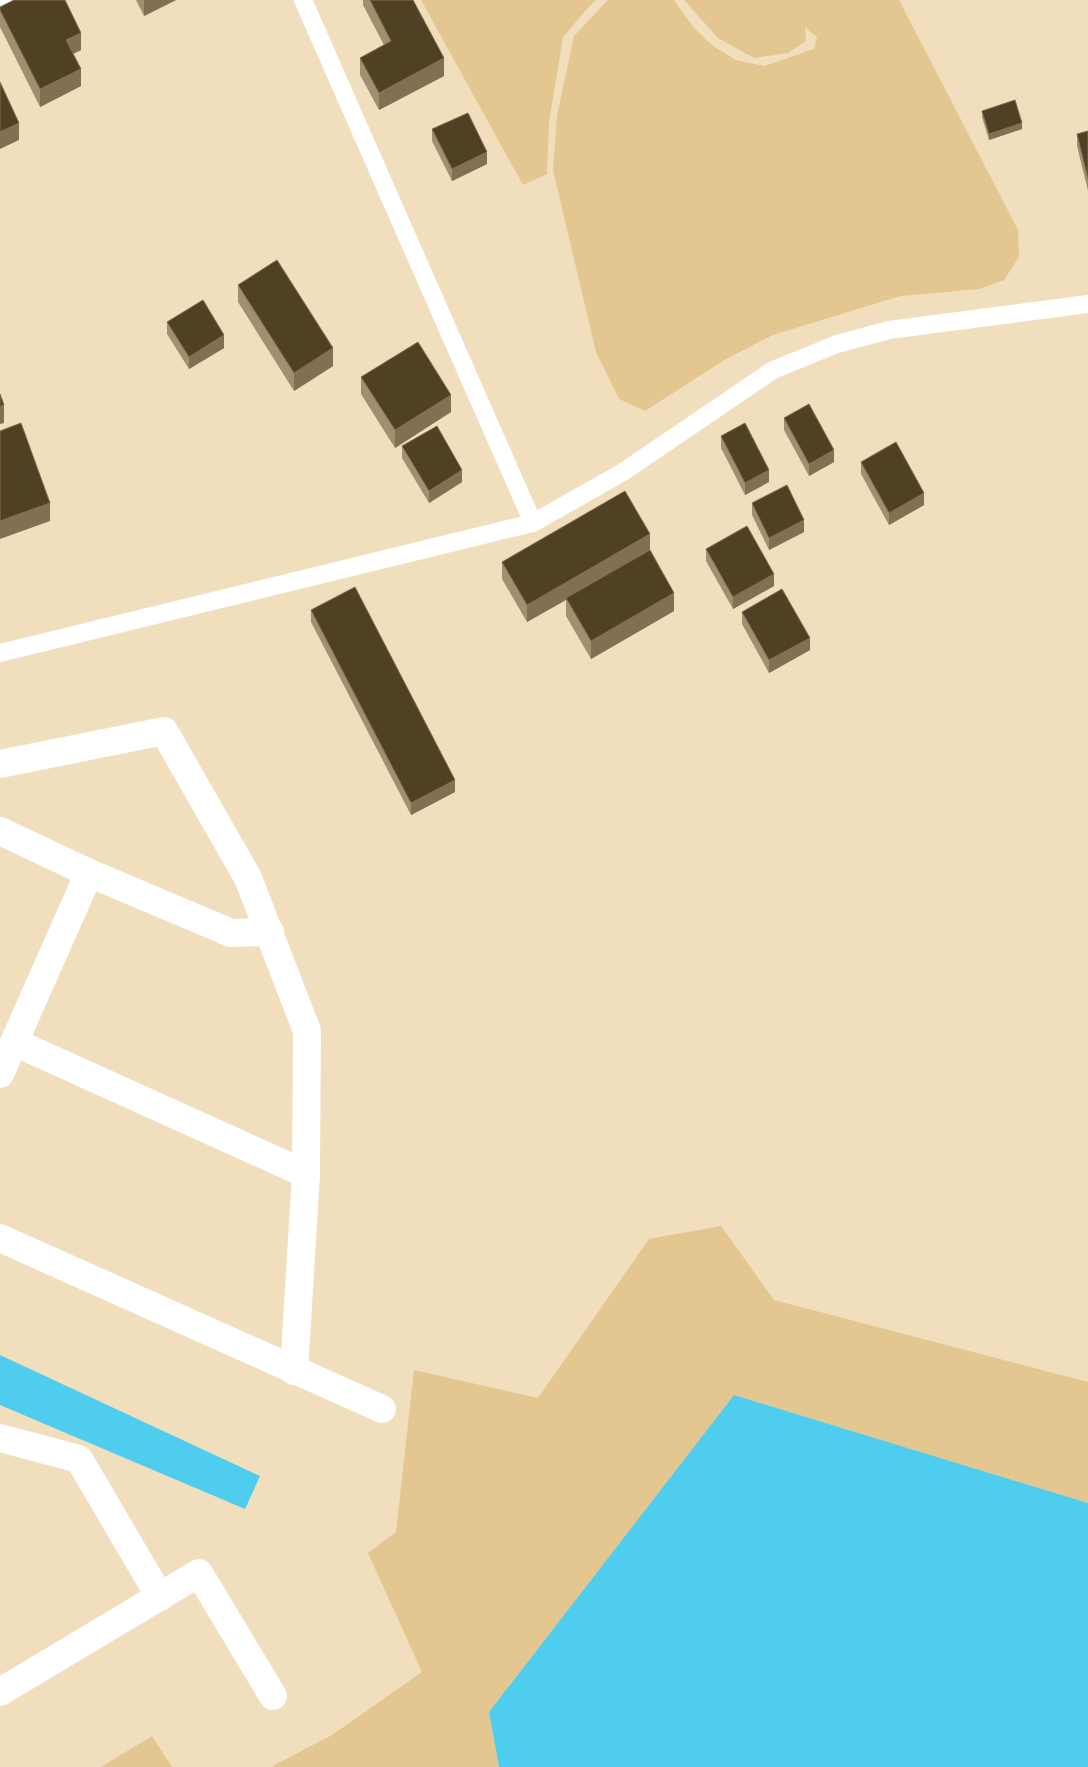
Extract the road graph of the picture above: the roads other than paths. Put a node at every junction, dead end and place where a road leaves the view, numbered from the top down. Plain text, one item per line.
1 (9, 0) edge
2 (303, 0) edge
3 (0, 4) edge
4 (1088, 304) edge
5 (533, 522) junction
6 (0, 653) edge
7 (0, 764) edge
8 (0, 831) edge
9 (89, 873) junction
10 (270, 932) junction
11 (14, 1042) junction
12 (0, 1074) edge
13 (306, 1174) junction
14 (0, 1238) edge
15 (294, 1370) junction
16 (382, 1409) dead end
17 (0, 1438) edge
18 (160, 1597) junction
19 (0, 1692) edge
20 (273, 1696) dead end

1 - 3 lane
2 - 5 lane
4 - 5 lane
5 - 6 lane
7 - 10 street
8 - 9 street
9 - 10 street
9 - 11 street
10 - 13 street
11 - 12 street
11 - 13 street
13 - 15 street
14 - 15 street
15 - 16 street
17 - 18 street
18 - 19 street
18 - 20 street

